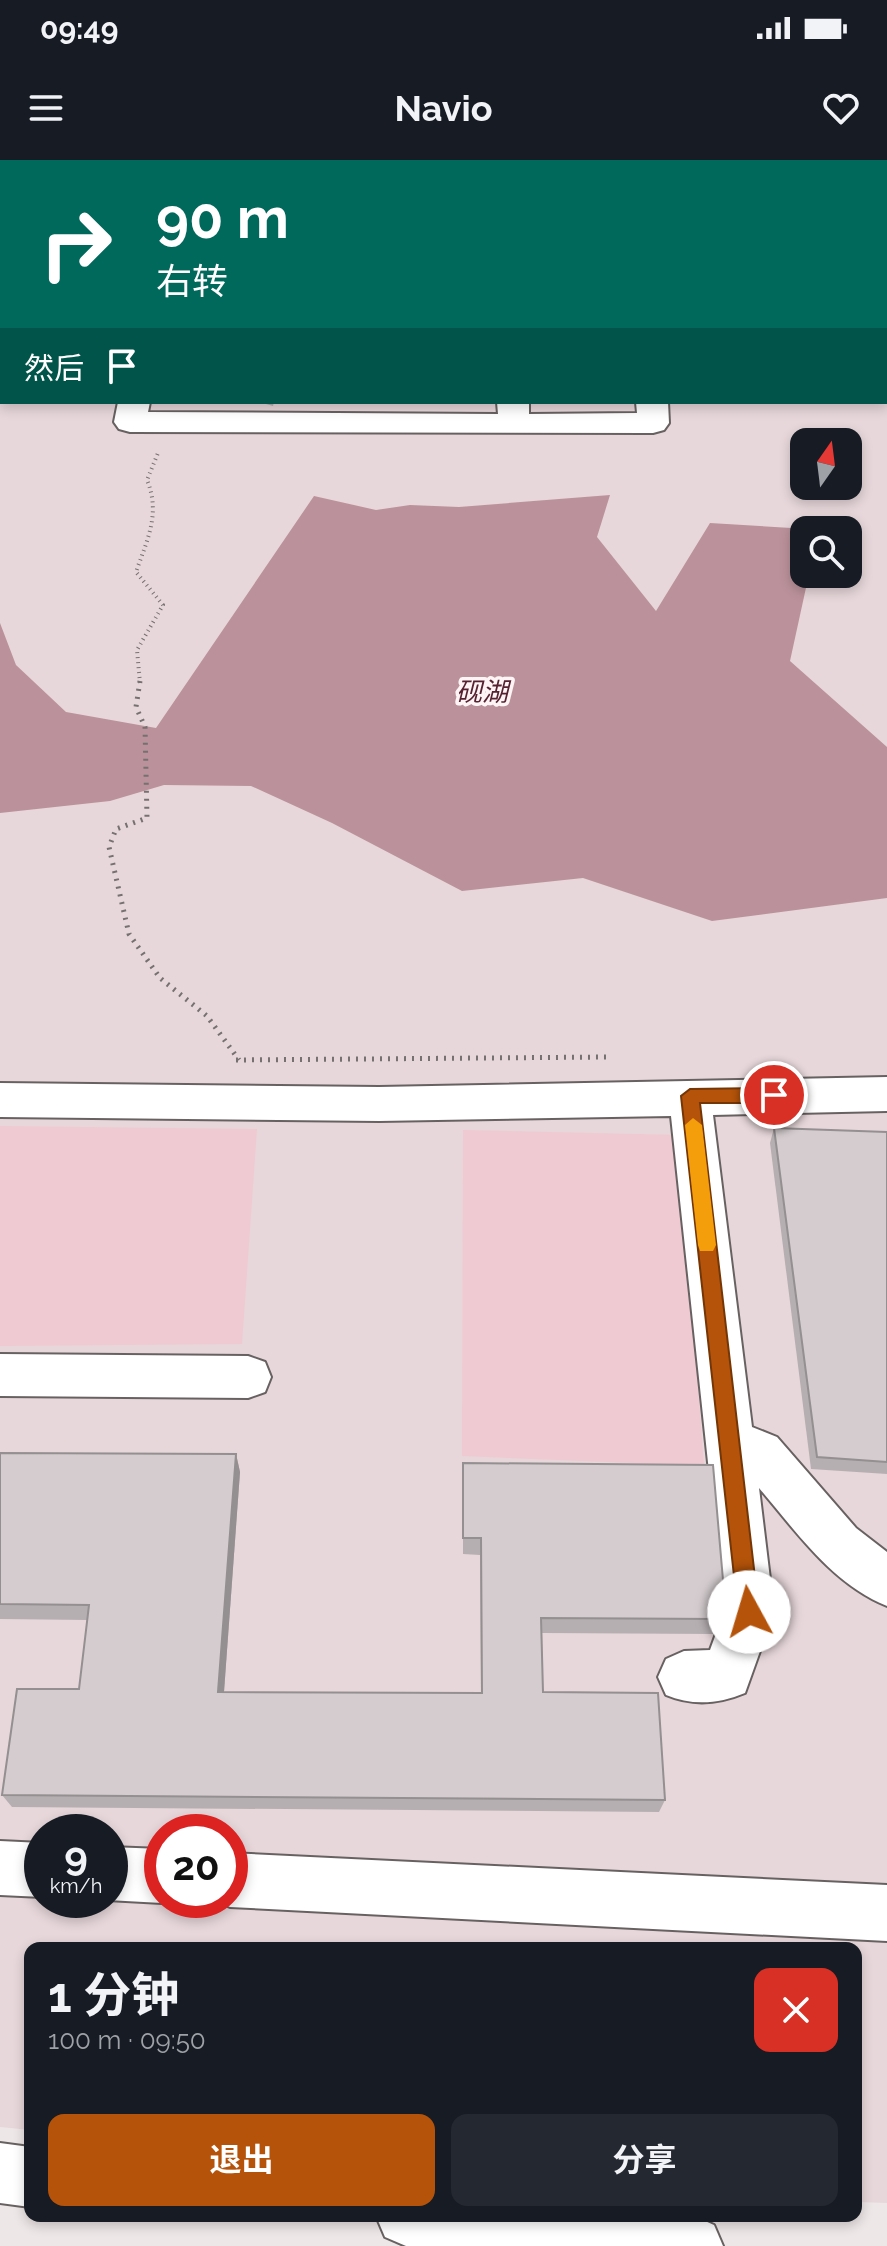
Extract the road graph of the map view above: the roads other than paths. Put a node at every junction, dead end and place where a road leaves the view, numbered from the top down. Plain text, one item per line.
1 (134, 404) edge
2 (652, 404) edge
3 (278, 413) edge
4 (513, 413) edge
5 (887, 1094) edge
6 (690, 1096) junction
7 (0, 1100) edge
8 (0, 1375) edge
9 (248, 1377) dead end
10 (729, 1440) junction
11 (887, 1582) edge
12 (684, 1677) dead end
13 (0, 1868) edge
14 (24, 1869) edge
15 (248, 1881) edge
16 (887, 1913) edge
17 (0, 2173) edge
18 (24, 2176) edge
19 (463, 2222) edge
20 (693, 2246) edge

1 - 3 street
2 - 4 street
3 - 4 street
5 - 6 street
6 - 7 street
6 - 10 street
8 - 9 street
10 - 11 street
10 - 12 street
13 - 14 street
15 - 16 street
17 - 18 street
19 - 20 street

